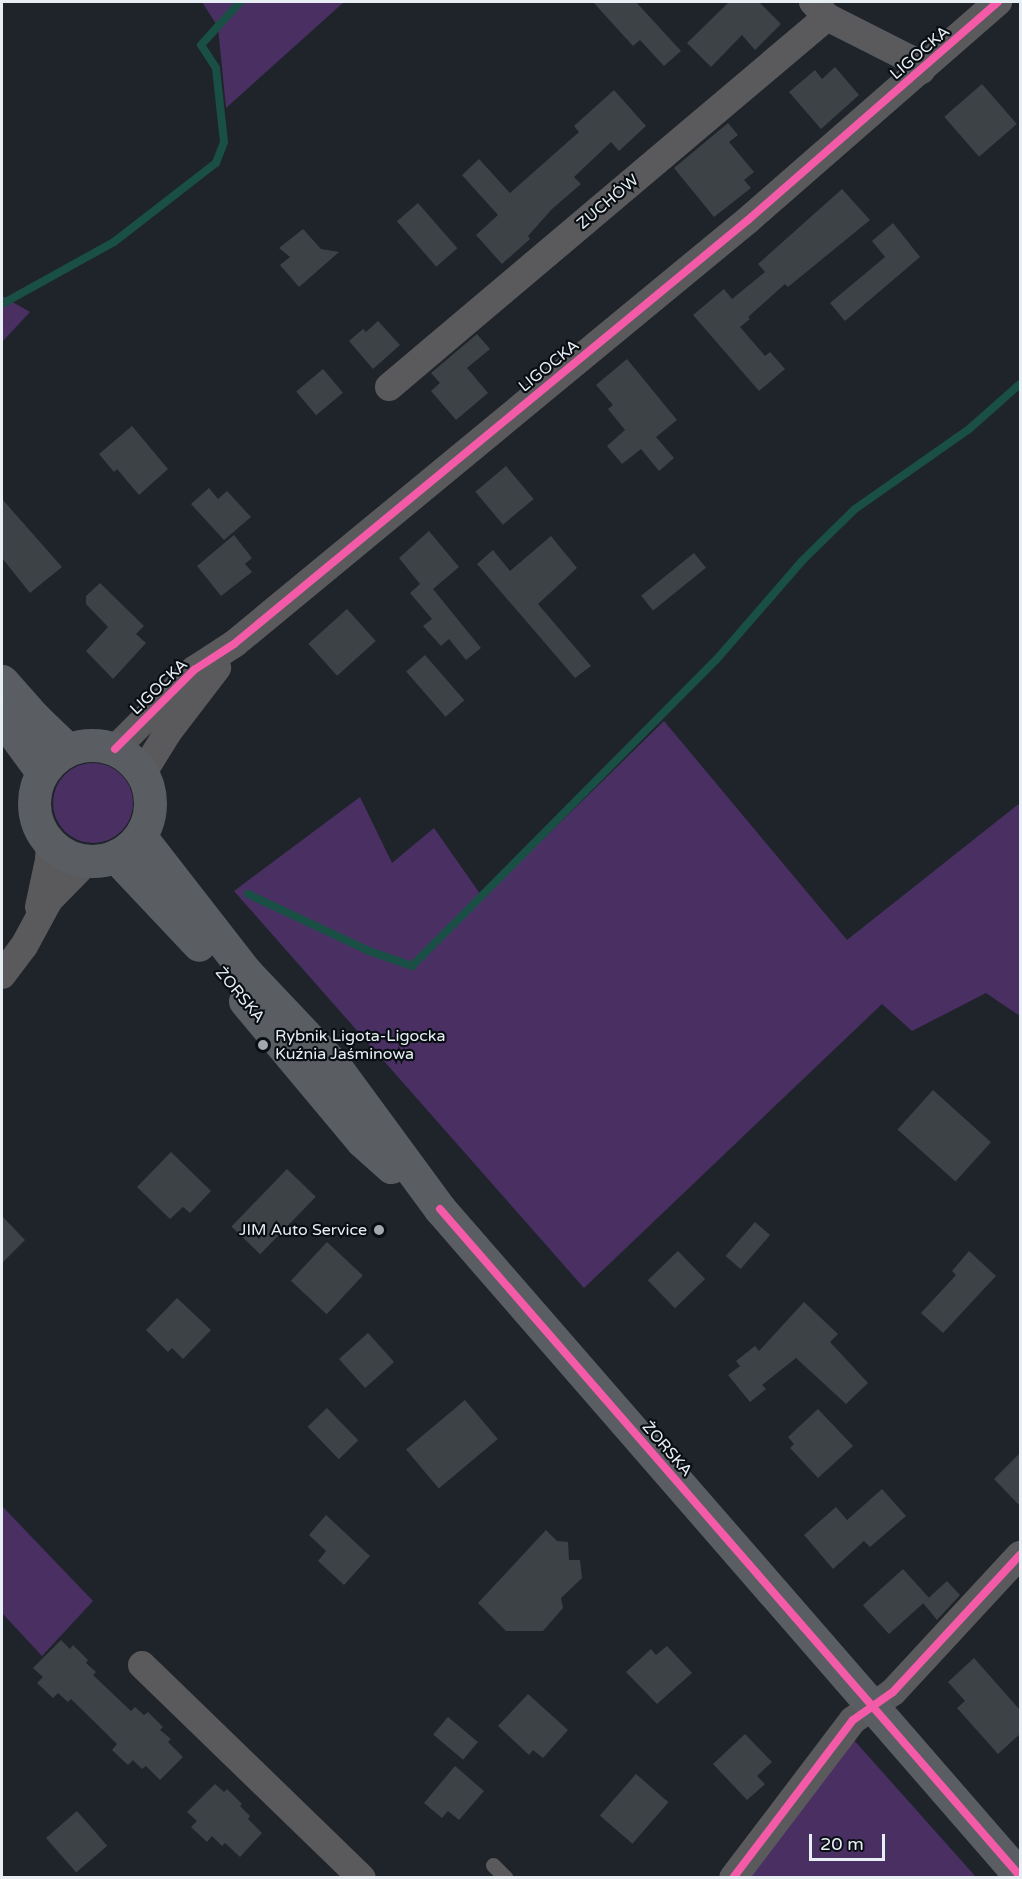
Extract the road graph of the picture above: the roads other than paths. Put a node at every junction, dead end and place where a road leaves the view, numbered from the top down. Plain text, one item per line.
1 (998, 2) edge
2 (820, 9) edge
3 (921, 70) junction
4 (389, 387) dead end
5 (234, 644) junction
6 (2, 681) edge
7 (2, 718) edge
8 (115, 749) junction
9 (68, 750) junction
10 (42, 772) junction
11 (142, 774) junction
12 (140, 836) junction
13 (50, 843) junction
14 (101, 858) junction
15 (37, 918) junction
16 (2, 975) edge
17 (440, 1209) junction
18 (1020, 1555) edge
19 (142, 1665) dead end
20 (874, 1706) junction
21 (493, 1865) dead end
22 (1020, 1876) edge
23 (362, 1878) edge
24 (506, 1878) edge
25 (733, 1878) edge

1 - 3 street, LIGOCKA
2 - 3 street, ZUCHÓW
2 - 4 street, ZUCHÓW
3 - 5 street, LIGOCKA
5 - 8 street, LIGOCKA
5 - 11 street, LIGOCKA
6 - 9 main road
7 - 10 main road
8 - 9 main road
8 - 11 main road
9 - 10 main road
10 - 13 main road
11 - 12 main road
12 - 14 main road
12 - 17 main road, ŻORSKA
13 - 14 main road
13 - 15 street
14 - 15 street
14 - 17 main road, ŻORSKA
15 - 16 street
17 - 20 main road, ŻORSKA
18 - 20 street
19 - 23 street
20 - 22 main road, ŻORSKA
20 - 25 street
21 - 24 lane

